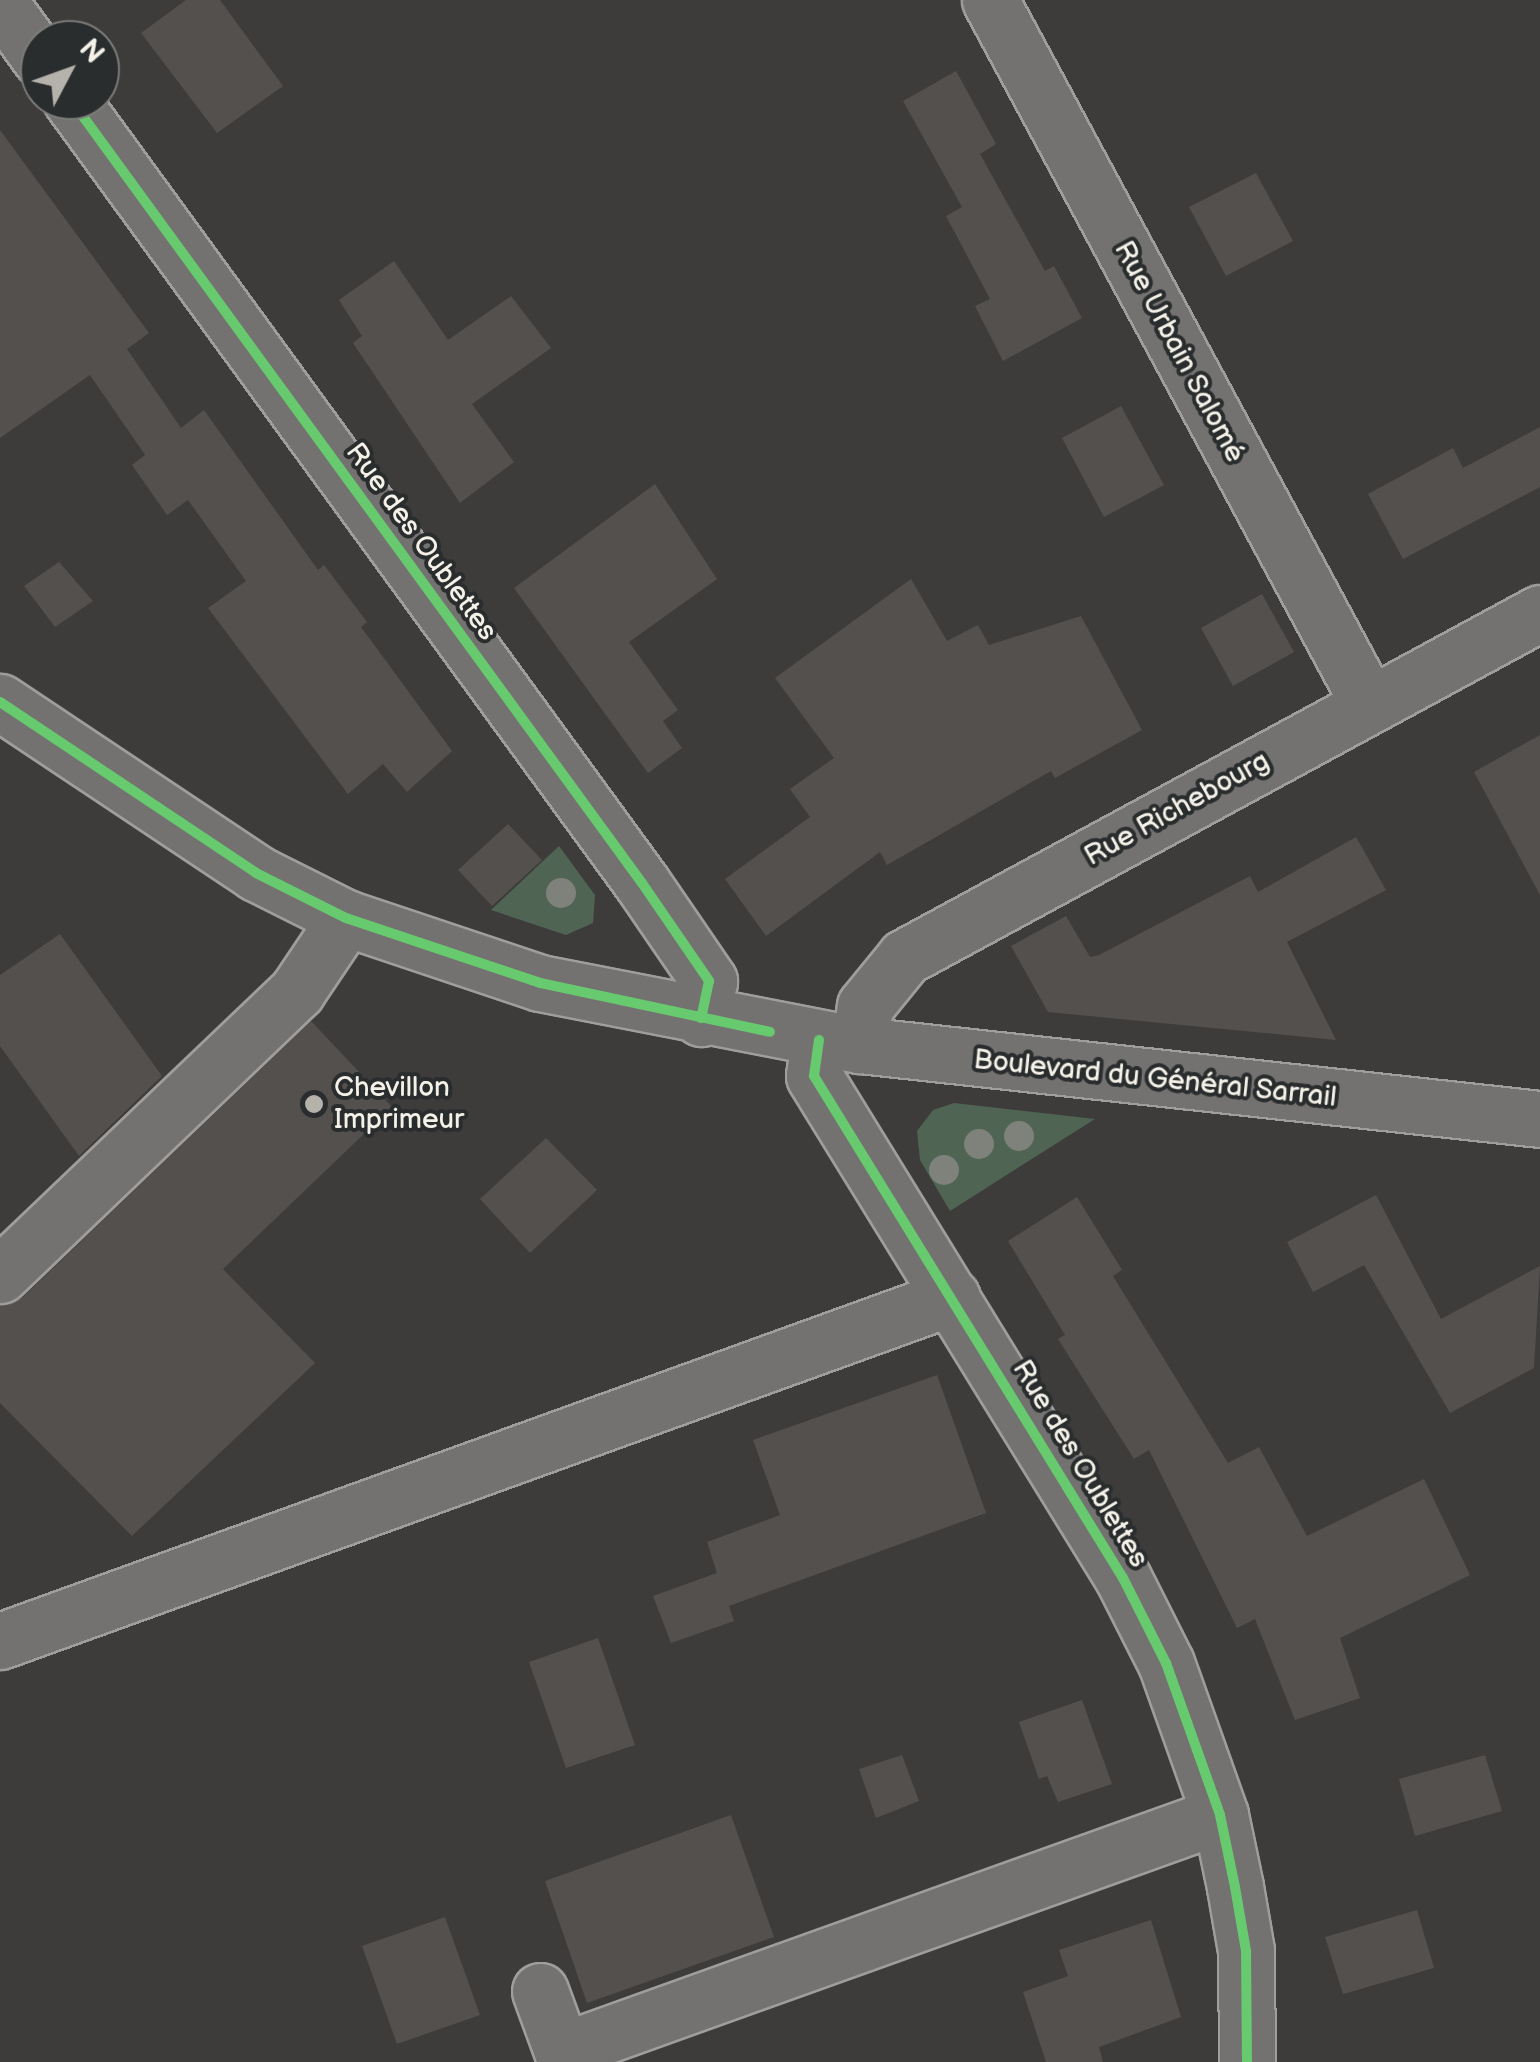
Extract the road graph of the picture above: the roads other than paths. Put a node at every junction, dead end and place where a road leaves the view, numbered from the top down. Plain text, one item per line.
1 (990, 0) edge
2 (0, 3) edge
3 (20, 30) edge
4 (86, 120) edge
5 (1540, 613) edge
6 (0, 702) edge
7 (1369, 704) junction
8 (346, 918) junction
9 (700, 1018) junction
10 (816, 1039) junction
11 (1540, 1119) edge
12 (0, 1275) edge
13 (952, 1297) junction
14 (0, 1641) edge
15 (1220, 1815) junction
16 (540, 1991) dead end
17 (1246, 2062) edge

1 - 7 street, Rue Urbain Salomé
2 - 3 street
4 - 9 street, Rue des Oublettes
5 - 7 street, Rue Richebourg
6 - 8 street, Boulevard du Général Sarrail
7 - 10 street, Rue Richebourg
8 - 9 street, Boulevard du Général Sarrail
8 - 12 street
9 - 10 street, Boulevard du Général Sarrail
10 - 11 street, Boulevard du Général Sarrail
10 - 13 street, Rue des Oublettes
13 - 14 street
13 - 15 street, Rue des Oublettes
15 - 16 street
15 - 17 street, Rue des Oublettes

